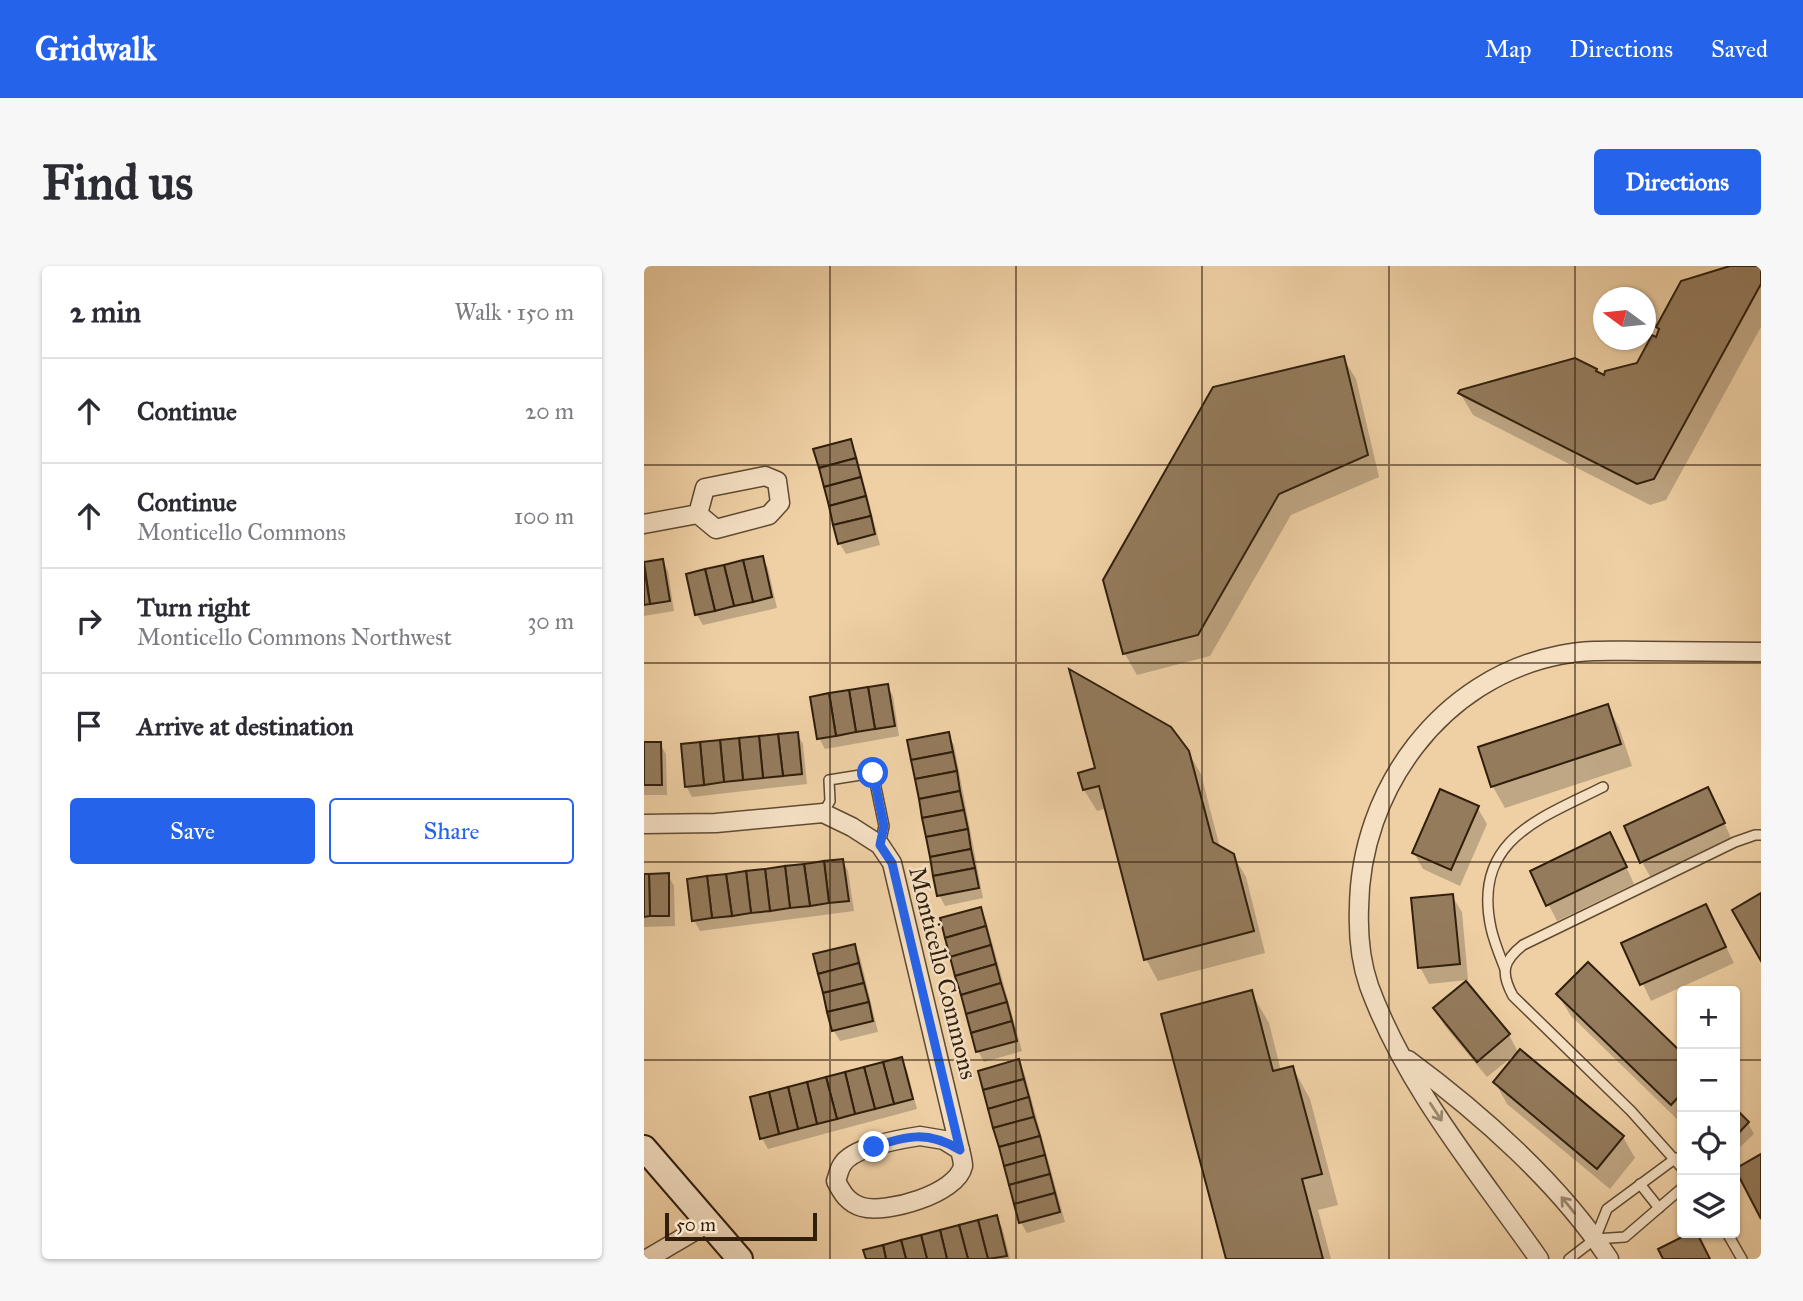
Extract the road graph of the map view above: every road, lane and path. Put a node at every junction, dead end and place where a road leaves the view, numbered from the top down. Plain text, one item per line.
1 (698, 514) dead end
2 (644, 524) edge
3 (1761, 652) edge
4 (1603, 787) dead end
5 (824, 813) junction
6 (644, 824) edge
7 (1761, 835) edge
8 (880, 845) junction
9 (1505, 969) junction
10 (1399, 1054) junction
11 (644, 1148) edge
12 (960, 1150) junction
13 (1676, 1158) joint
14 (1640, 1184) junction
15 (1677, 1192) edge
16 (1659, 1208) junction
17 (710, 1222) junction
18 (1730, 1238) edge
19 (1595, 1239) junction
20 (647, 1259) edge
21 (740, 1259) edge
22 (1539, 1259) edge
23 (1569, 1259) edge
24 (1609, 1259) edge
25 (1742, 1259) edge

1 - 2 street
3 - 10 street
4 - 9 lane
5 - 6 street
5 - 8 street, Monticello Commons
5 - 8 lane
7 - 9 lane
8 - 12 street, Monticello Commons
9 - 13 lane
19 -> 10 street
10 -> 22 street
11 - 17 street
12 - 12 street
13 - 14 lane
14 - 16 lane
14 - 19 lane
15 - 16 lane
16 - 19 lane
17 - 20 street
17 - 21 street
18 - 25 lane
19 - 23 lane
19 - 24 street

